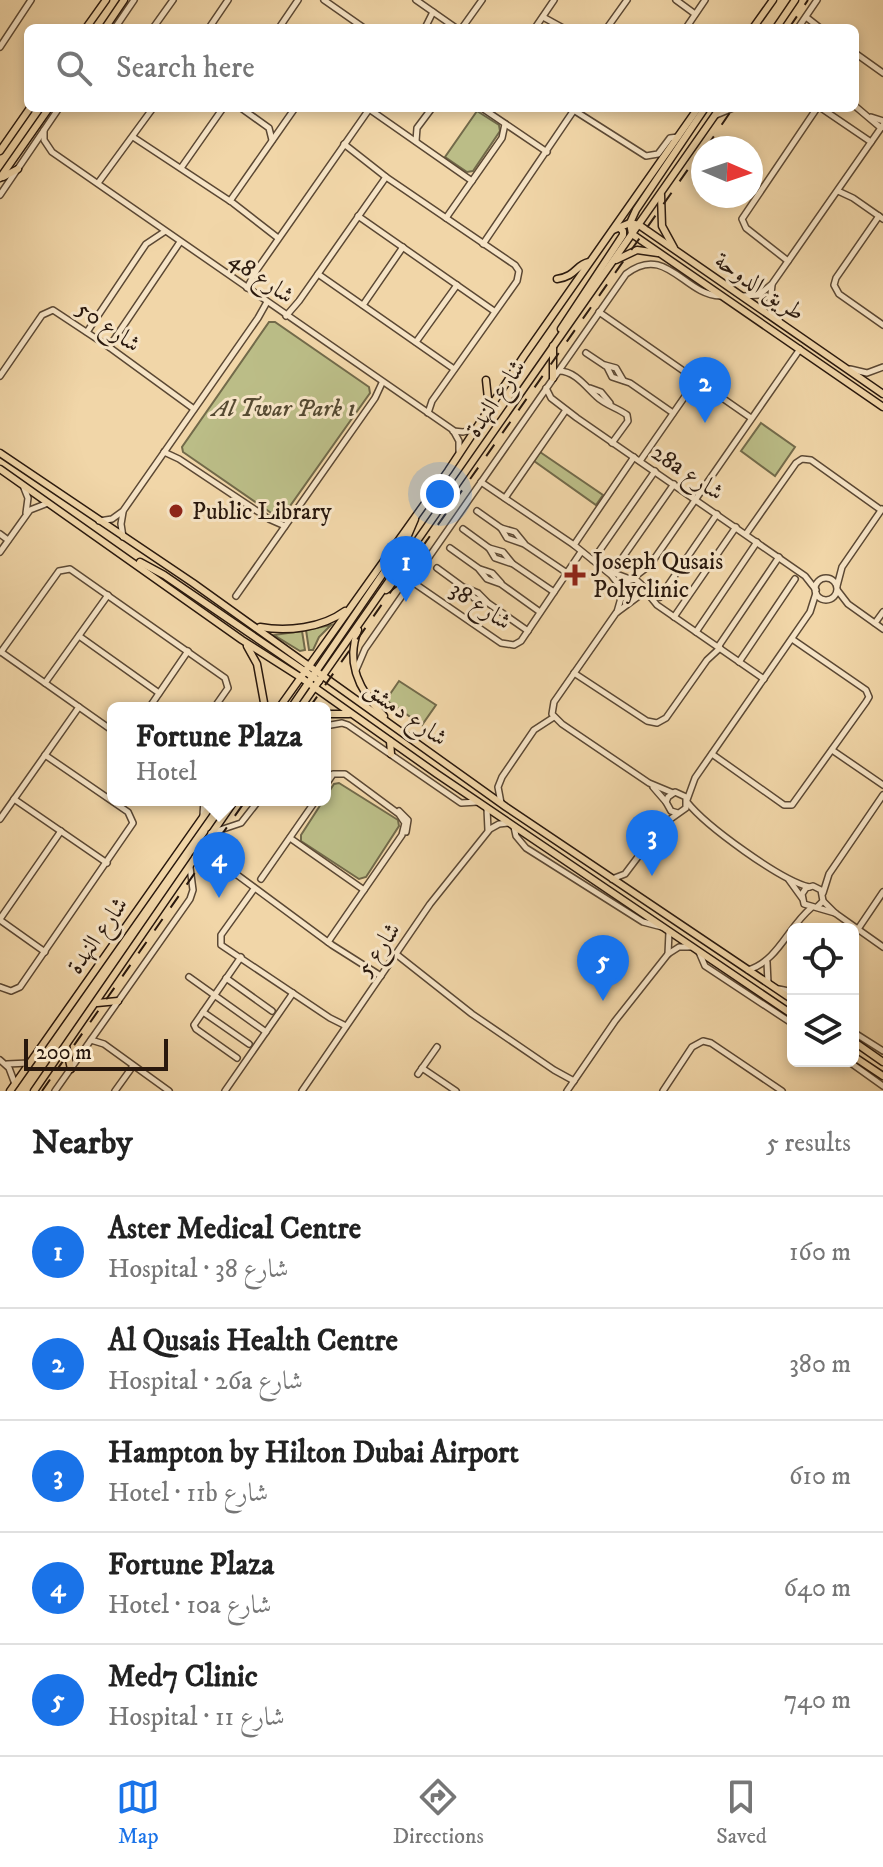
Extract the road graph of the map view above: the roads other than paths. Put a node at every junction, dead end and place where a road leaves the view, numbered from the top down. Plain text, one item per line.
1 (31, 0) edge
2 (106, 0) edge
3 (124, 0) edge
4 (134, 0) edge
5 (173, 0) edge
6 (228, 0) edge
7 (298, 0) edge
8 (324, 0) edge
9 (416, 0) edge
10 (482, 0) edge
11 (554, 0) edge
12 (627, 0) edge
13 (676, 0) edge
14 (705, 0) edge
15 (773, 0) edge
16 (795, 0) edge
17 (817, 0) edge
18 (435, 13) junction
19 (695, 14) junction
20 (544, 15) junction
21 (806, 17) junction
22 (89, 24) edge
23 (108, 24) edge
24 (118, 24) edge
25 (156, 24) edge
26 (212, 24) edge
27 (282, 24) edge
28 (352, 24) edge
29 (428, 24) edge
30 (450, 24) edge
31 (465, 24) edge
32 (538, 24) edge
33 (558, 24) edge
34 (610, 24) edge
35 (689, 24) edge
36 (756, 24) edge
37 (779, 24) edge
38 (801, 24) edge
39 (815, 24) edge
40 (0, 47) edge
41 (859, 56) edge
42 (883, 73) edge
43 (859, 109) edge
44 (27, 112) edge
45 (46, 112) edge
46 (56, 112) edge
47 (150, 112) edge
48 (220, 112) edge
49 (247, 112) edge
50 (292, 112) edge
51 (366, 112) edge
52 (375, 112) edge
53 (429, 112) edge
54 (488, 112) edge
55 (573, 112) edge
56 (577, 112) edge
57 (695, 112) edge
58 (702, 112) edge
59 (718, 112) edge
60 (724, 112) edge
61 (816, 112) edge
62 (825, 112) edge
63 (715, 116) junction
64 (505, 124) junction
65 (882, 125) edge
66 (44, 130) junction
67 (134, 135) junction
68 (678, 137) junction
69 (272, 141) junction
70 (416, 141) junction
71 (871, 142) junction
72 (343, 146) junction
73 (0, 151) edge
74 (29, 151) junction
75 (52, 152) junction
76 (547, 152) junction
77 (181, 168) junction
78 (18, 169) junction
79 (386, 177) junction
80 (0, 179) edge
81 (472, 181) junction
82 (100, 185) junction
83 (839, 189) junction
84 (661, 193) junction
85 (0, 195) edge
86 (230, 201) junction
87 (358, 216) junction
88 (446, 218) junction
89 (881, 218) edge
90 (630, 223) junction
91 (639, 225) junction
92 (615, 229) junction
93 (165, 232) junction
94 (632, 234) junction
95 (280, 236) junction
96 (182, 243) junction
97 (483, 244) junction
98 (403, 247) junction
99 (676, 251) junction
100 (669, 257) junction
101 (790, 258) junction
102 (589, 262) junction
103 (613, 262) junction
104 (318, 274) junction
105 (557, 279) dead end
106 (772, 284) junction
107 (457, 285) junction
108 (245, 287) junction
109 (723, 296) junction
110 (742, 296) junction
111 (269, 304) junction
112 (363, 305) junction
113 (494, 311) junction
114 (599, 312) junction
115 (288, 317) junction
116 (780, 321) junction
117 (883, 325) edge
118 (87, 332) junction
119 (416, 342) junction
120 (555, 342) junction
121 (109, 347) junction
122 (800, 349) junction
123 (586, 353) dead end
124 (844, 367) junction
125 (883, 367) edge
126 (454, 369) junction
127 (555, 375) junction
128 (0, 376) edge
129 (697, 379) junction
130 (486, 380) dead end
131 (385, 384) junction
132 (546, 388) junction
133 (883, 394) edge
134 (541, 396) junction
135 (551, 398) junction
136 (432, 401) junction
137 (195, 407) junction
138 (883, 407) edge
139 (489, 408) junction
140 (420, 409) junction
141 (566, 409) junction
142 (673, 413) junction
143 (428, 414) junction
144 (751, 418) junction
145 (477, 427) junction
146 (453, 430) junction
147 (612, 443) junction
148 (166, 449) junction
149 (0, 453) edge
150 (459, 454) junction
151 (637, 459) junction
152 (0, 469) edge
153 (655, 471) junction
154 (481, 482) junction
155 (674, 484) junction
156 (22, 485) junction
157 (505, 498) junction
158 (694, 498) junction
159 (49, 503) junction
160 (882, 509) edge
161 (123, 511) junction
162 (477, 511) dead end
163 (717, 514) junction
164 (416, 516) junction
165 (24, 517) junction
166 (98, 521) junction
167 (736, 527) junction
168 (283, 529) junction
169 (463, 529) dead end
170 (0, 534) edge
171 (746, 534) junction
172 (124, 538) junction
173 (8, 540) junction
174 (757, 542) junction
175 (574, 545) junction
176 (450, 548) dead end
177 (0, 552) edge
178 (581, 552) junction
179 (126, 555) junction
180 (779, 557) junction
181 (593, 560) junction
182 (650, 565) junction
183 (616, 567) dead end
184 (842, 567) junction
185 (437, 568) dead end
186 (607, 570) junction
187 (567, 573) junction
188 (805, 576) junction
189 (631, 579) junction
190 (795, 579) dead end
191 (824, 579) junction
192 (411, 581) junction
193 (644, 588) junction
194 (837, 588) junction
195 (623, 590) junction
196 (554, 592) junction
197 (816, 592) junction
198 (108, 595) junction
199 (236, 596) dead end
200 (660, 597) dead end
201 (378, 598) junction
202 (635, 600) junction
203 (827, 600) junction
204 (848, 604) junction
205 (657, 605) junction
206 (350, 606) junction
207 (540, 612) junction
208 (810, 612) junction
209 (883, 612) edge
210 (616, 613) junction
211 (674, 617) junction
212 (363, 619) junction
213 (875, 623) junction
214 (255, 627) junction
215 (883, 629) edge
216 (528, 631) junction
217 (696, 632) junction
218 (79, 636) junction
219 (792, 639) junction
220 (242, 640) junction
221 (717, 646) junction
222 (1, 651) edge
223 (188, 651) junction
224 (739, 662) junction
225 (305, 671) junction
226 (356, 671) junction
227 (575, 671) junction
228 (316, 679) junction
229 (764, 679) junction
230 (45, 683) junction
231 (159, 693) junction
232 (153, 702) edge
233 (219, 702) edge
234 (264, 702) edge
235 (283, 702) edge
236 (296, 702) edge
237 (303, 702) edge
238 (79, 707) junction
239 (331, 714) edge
240 (553, 714) junction
241 (354, 715) junction
242 (331, 725) edge
243 (392, 725) junction
244 (107, 727) edge
245 (390, 741) junction
246 (832, 750) junction
247 (391, 754) junction
248 (712, 754) junction
249 (45, 755) junction
250 (331, 776) edge
251 (695, 778) junction
252 (649, 783) junction
253 (883, 785) edge
254 (675, 792) junction
255 (883, 795) edge
256 (107, 798) edge
257 (14, 799) junction
258 (687, 801) junction
259 (478, 802) junction
260 (501, 803) junction
261 (666, 804) junction
262 (119, 806) edge
263 (204, 806) edge
264 (210, 806) edge
265 (229, 806) edge
266 (254, 806) edge
267 (312, 806) edge
268 (487, 809) junction
269 (679, 813) junction
270 (203, 815) junction
271 (0, 819) edge
272 (702, 820) junction
273 (512, 825) junction
274 (662, 825) junction
275 (61, 831) junction
276 (488, 831) junction
277 (211, 833) junction
278 (290, 838) junction
279 (191, 860) junction
280 (217, 860) junction
281 (107, 863) junction
282 (632, 867) junction
283 (829, 874) junction
284 (785, 877) junction
285 (261, 879) dead end
286 (612, 879) junction
287 (811, 886) junction
288 (254, 889) junction
289 (364, 890) junction
290 (629, 890) junction
291 (883, 892) edge
292 (802, 899) junction
293 (819, 902) junction
294 (0, 920) edge
295 (794, 923) edge
296 (795, 923) edge
297 (849, 923) edge
298 (859, 928) edge
299 (666, 929) junction
300 (859, 930) edge
301 (787, 934) edge
302 (328, 942) junction
303 (883, 947) edge
304 (696, 950) junction
305 (45, 952) junction
306 (668, 954) junction
307 (241, 957) junction
308 (394, 957) junction
309 (768, 961) junction
310 (748, 970) junction
311 (189, 977) dead end
312 (226, 978) junction
313 (379, 979) junction
314 (745, 982) junction
315 (768, 983) junction
316 (0, 987) edge
317 (776, 989) junction
318 (787, 991) edge
319 (744, 992) junction
320 (293, 993) junction
321 (214, 996) junction
322 (787, 996) edge
323 (118, 1001) junction
324 (97, 1003) junction
325 (272, 1011) dead end
326 (787, 1011) edge
327 (203, 1012) junction
328 (787, 1016) edge
329 (782, 1017) junction
330 (787, 1020) edge
331 (345, 1029) junction
332 (266, 1032) junction
333 (859, 1036) edge
334 (91, 1040) junction
335 (249, 1044) dead end
336 (859, 1045) edge
337 (66, 1046) junction
338 (437, 1047) dead end
339 (883, 1051) edge
340 (237, 1058) dead end
341 (859, 1060) edge
342 (3, 1062) edge
343 (883, 1062) edge
344 (29, 1063) junction
345 (133, 1066) junction
346 (868, 1066) junction
347 (856, 1067) edge
348 (71, 1069) junction
349 (859, 1069) junction
350 (883, 1076) edge
351 (15, 1084) junction
352 (883, 1086) edge
353 (569, 1088) edge
354 (666, 1090) edge
355 (10, 1091) edge
356 (34, 1091) edge
357 (55, 1091) edge
358 (115, 1091) edge
359 (169, 1091) edge
360 (225, 1091) edge
361 (302, 1091) edge
362 (456, 1091) edge
363 (782, 1091) edge

1 - 40 street
2 - 22 main road
3 - 23 main road
4 - 24 street
5 - 25 street
6 - 26 street
7 - 27 street
8 - 28 street
9 - 18 street
10 - 31 street
11 - 20 street
12 - 34 street
13 - 19 street
14 - 19 street
15 - 36 main road
16 - 37 main road
17 - 21 street
18 - 29 street
18 - 30 street
19 - 35 street
20 - 32 street
20 - 33 street
21 - 38 street
21 - 39 street
41 - 42 street
43 - 65 street
44 - 73 main road
45 - 80 main road
46 - 66 street
47 - 67 street
48 - 77 street
49 - 69 street
50 - 69 street
51 - 72 street
52 - 70 street
53 - 70 street
54 - 64 street
55 - 76 street
56 - 68 street
57 - 68 main road, شارع النهدة
58 - 90 main road
59 - 63 main road, شارع النهدة
60 - 63 street
61 - 101 street
62 - 71 street
63 - 84 main road, شارع النهدة
64 - 76 street
64 - 81 street
65 - 71 street
66 - 74 street
66 - 75 street
67 - 77 street
67 - 82 street
68 - 92 main road, شارع النهدة
69 - 86 street
70 - 81 street
71 - 83 street
72 - 79 street
72 - 95 street
74 - 75 street
74 - 78 street
75 - 82 street, شارع 48
76 - 97 street
77 - 86 street
78 - 80 main road
78 - 85 street
79 - 87 street
79 - 88 street
81 - 88 street
82 - 93 street, شارع 48
83 - 89 street
83 - 101 street
84 - 91 main road, شارع النهدة
84 - 99 main road
86 - 95 street
87 - 98 street
87 - 104 street
88 - 97 street
89 - 117 street
90 - 91 main road, طريق الدوحة
90 - 92 main road
90 - 94 main road
91 - 94 main road, شارع النهدة
91 - 99 main road, طريق الدوحة
92 - 102 main road, شارع النهدة
92 - 120 main road
93 - 96 street, شارع 48
93 - 118 street
94 - 100 main road, طريق الدوحة
94 - 103 main road, شارع النهدة
95 - 108 street
96 - 108 street, شارع 48
96 - 121 street
97 - 113 street
98 - 107 street
98 - 112 street
99 - 110 main road, طريق الدوحة
100 - 103 main road
100 - 109 main road, طريق الدوحة
101 - 106 street
102 - 105 main road
102 - 139 main road, شارع النهدة
103 - 120 main road, شارع النهدة
104 - 112 street
104 - 115 street
106 - 110 street
106 - 116 street
107 - 113 street
107 - 119 street
108 - 111 street, شارع 48
109 - 114 street
109 - 122 main road, طريق الدوحة
110 - 116 main road, طريق الدوحة
111 - 115 street, شارع 48
111 - 137 street
112 - 119 street
113 - 126 street
114 - 127 street
114 - 129 street
115 - 131 street, شارع 48
116 - 124 main road, طريق الدوحة
118 - 121 street, شارع 50
118 - 128 street, شارع 50
119 - 126 street
120 - 127 main road
120 - 201 main road, شارع النهدة
121 - 137 street, شارع 50
122 - 124 main road
122 - 138 main road, طريق الدوحة
122 - 144 street
123 - 142 street
124 - 125 street
124 - 133 main road, طريق الدوحة
126 - 136 street
127 - 132 street
127 - 147 street
129 - 142 street
129 - 144 street
130 - 139 main road
131 - 140 street, شارع 48
131 - 168 street
132 - 134 street
132 - 135 street, 28a شارع
134 - 135 street, 28a شارع
134 - 154 street
135 - 141 street, 28a شارع
136 - 140 street
136 - 143 street
137 - 148 street
139 - 145 main road, شارع النهدة
140 - 143 street, شارع 48
141 - 147 street, 28a شارع
141 - 157 street
142 - 151 street
143 - 146 street, شارع 48
144 - 158 street
145 - 146 street
145 - 150 main road, شارع النهدة
146 - 150 street
147 - 151 street, 28a شارع
148 - 161 street
148 - 168 street
149 - 166 main road, شارع دمشق
150 - 164 main road, شارع النهدة
151 - 153 street, 28a شارع
151 - 175 street
152 - 156 main road, شارع دمشق
153 - 155 street, 28a شارع
153 - 181 street
154 - 157 street
154 - 192 street
155 - 158 street, 28a شارع
155 - 183 street
156 - 159 main road, شارع دمشق
156 - 165 street
157 - 175 street
158 - 163 street, 28a شارع
158 - 182 street
159 - 165 street
159 - 179 main road, شارع دمشق
160 - 171 street
160 - 184 street
161 - 166 street
161 - 172 street
162 - 187 street
163 - 167 street, 28a شارع
163 - 200 street
164 - 206 main road, شارع النهدة
164 - 228 main road
165 - 173 street
166 - 172 main road, شارع دمشق
167 - 171 street, 28a شارع
167 - 211 street
168 - 199 street
169 - 196 street
170 - 173 street
171 - 174 street, 28a شارع
172 - 214 main road, شارع دمشق
173 - 177 street
174 - 180 street, 28a شارع
174 - 217 street
175 - 178 street
176 - 207 street
178 - 181 street
178 - 187 street, شارع 38
179 - 220 main road, شارع دمشق
179 - 225 main road
180 - 188 street, 28a شارع
180 - 221 street
181 - 186 street
182 - 189 street
182 - 193 street
184 - 191 street
184 - 194 street
185 - 216 street
186 - 189 street
186 - 195 street
187 - 196 street, شارع 38
188 - 191 street, 28a شارع
188 - 197 street, 28a شارع
189 - 193 street
189 - 195 street
190 - 224 street
191 - 194 street
191 - 197 street
192 - 201 main road
192 - 216 street, شارع 38
192 - 226 street
193 - 202 street
193 - 205 street
194 - 203 street
194 - 204 street
195 - 202 street
195 - 210 street
196 - 207 street, شارع 38
197 - 203 street
197 - 208 street
198 - 218 street
198 - 222 street
198 - 223 street
201 - 212 main road, شارع النهدة
202 - 205 street
202 - 210 street
203 - 204 street
203 - 208 street
204 - 213 street
205 - 211 street
206 - 214 main road
206 - 225 main road, شارع النهدة
207 - 216 street, شارع 38
208 - 219 street
209 - 213 street
210 - 227 street
211 - 217 street
212 - 226 main road
212 - 228 main road, شارع النهدة
213 - 215 street
214 - 225 main road, شارع دمشق
217 - 221 street
218 - 230 street
218 - 231 street
219 - 229 street
219 - 246 street
220 - 225 main road, شارع دمشق
220 - 234 main road
221 - 224 street
221 - 227 street
222 - 230 street
223 - 231 street
223 - 233 street
224 - 229 street
225 - 228 main road, شارع دمشق
225 - 228 main road, شارع دمشق
225 - 235 main road, شارع النهدة
226 - 243 main road
227 - 240 street
228 - 236 main road
228 - 237 main road, شارع النهدة
228 - 241 main road, شارع دمشق
228 - 243 main road, شارع دمشق
229 - 248 street
230 - 238 street
231 - 232 street
238 - 244 street
238 - 249 street
239 - 241 main road
240 - 252 street
240 - 260 street
241 - 245 main road, شارع دمشق
242 - 247 street
243 - 260 main road, شارع دمشق
245 - 247 main road
245 - 259 main road, شارع دمشق
246 - 248 street
246 - 253 street
247 - 259 street
248 - 251 street
249 - 256 street
249 - 257 street
250 - 289 street
251 - 254 street
251 - 258 street
252 - 254 street
252 - 261 street
254 - 258 street
254 - 261 street
255 - 283 street
257 - 271 street
257 - 275 street
258 - 269 street
258 - 272 street
259 - 268 main road, شارع دمشق
260 - 286 main road, شارع دمشق
261 - 269 street
261 - 274 street
262 - 281 street
263 - 270 street
264 - 270 main road, شارع النهدة
265 - 277 main road, شارع النهدة
266 - 277 street
267 - 278 street
268 - 273 main road, شارع دمشق
268 - 276 street
269 - 272 street
269 - 274 street
270 - 344 main road, شارع النهدة
272 - 284 street
273 - 276 street
273 - 299 main road, شارع دمشق
274 - 282 street
275 - 281 street
275 - 294 street
276 - 308 street, شارع 5
277 - 279 main road, شارع النهدة
277 - 280 street
278 - 285 street
278 - 289 street
279 - 280 street
279 - 323 street
279 - 324 main road, شارع النهدة
280 - 288 street
281 - 305 street
282 - 286 street
282 - 290 street
283 - 287 street
283 - 293 street
284 - 287 street
284 - 292 street
286 - 290 main road, شارع دمشق
287 - 292 street
287 - 293 street
288 - 302 street
288 - 307 street
289 - 302 street
290 - 310 main road, شارع دمشق
291 - 298 street
292 - 293 street
292 - 295 street
293 - 296 street
293 - 297 street
294 - 305 street
299 - 304 main road, شارع دمشق
299 - 306 street
300 - 303 street
301 - 309 street
302 - 313 street
304 - 306 street
304 - 314 main road, شارع دمشق
304 - 319 street
305 - 316 street
306 - 353 street
307 - 312 street
307 - 320 street
308 - 313 street, شارع 5
308 - 353 street
309 - 310 street
309 - 315 street
310 - 315 main road, شارع دمشق
311 - 321 street
312 - 321 street
312 - 325 street
313 - 331 street, شارع 5
314 - 319 main road
314 - 326 main road, شارع دمشق
315 - 317 main road, شارع دمشق
317 - 318 street
317 - 322 main road, شارع دمشق
319 - 329 street
320 - 331 street
320 - 332 street
321 - 327 street
321 - 332 street
323 - 324 main road
323 - 334 street
324 - 337 main road, شارع النهدة
327 - 335 street
327 - 340 street
328 - 329 main road
329 - 330 street
331 - 361 street, شارع 5
332 - 360 street
333 - 339 street
334 - 345 street
334 - 348 street
336 - 343 main road
337 - 348 main road
337 - 356 main road, شارع النهدة
338 - 362 street
341 - 346 main road
342 - 344 street
342 - 351 street
344 - 351 main road, شارع النهدة
345 - 358 street
345 - 359 street
346 - 349 main road
346 - 350 main road
347 - 349 street
348 - 357 street
349 - 352 street
351 - 355 main road, شارع النهدة
354 - 363 street

